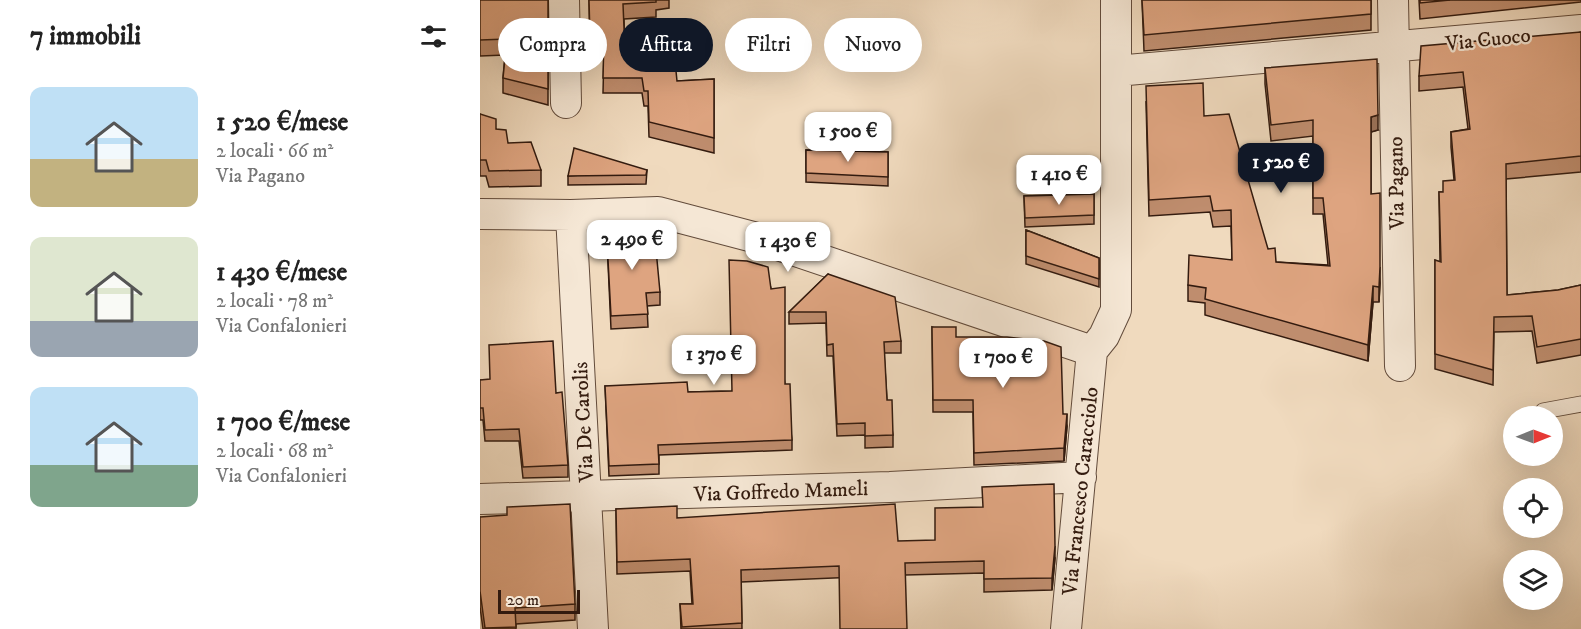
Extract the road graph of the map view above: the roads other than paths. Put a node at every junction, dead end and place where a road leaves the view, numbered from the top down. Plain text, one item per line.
1 (564, 0) edge
2 (1116, 0) edge
3 (1393, 0) edge
4 (1581, 30) edge
5 (1394, 48) junction
6 (1116, 71) junction
7 (566, 103) dead end
8 (480, 214) edge
9 (571, 215) junction
10 (1092, 351) junction
11 (1400, 366) dead end
12 (1581, 404) edge
13 (1563, 407) edge
14 (1081, 477) junction
15 (588, 497) junction
16 (480, 499) edge
17 (593, 629) edge
18 (1066, 629) edge

1 - 7 street
2 - 6 street, Via Francesco Caracciolo
3 - 5 street, Via Pagano
4 - 5 street, Via Cuoco
5 - 6 street, Via Cuoco
5 - 11 street, Via Pagano
6 - 10 street, Via Francesco Caracciolo
8 - 9 street
9 - 10 street
9 - 15 street, Via De Carolis
10 - 14 street, Via Francesco Caracciolo
12 - 13 lane
14 - 15 street, Via Goffredo Mameli
14 - 18 street, Via Francesco Caracciolo
15 - 16 street, Via Goffredo Mameli
15 - 17 street, Via De Carolis

